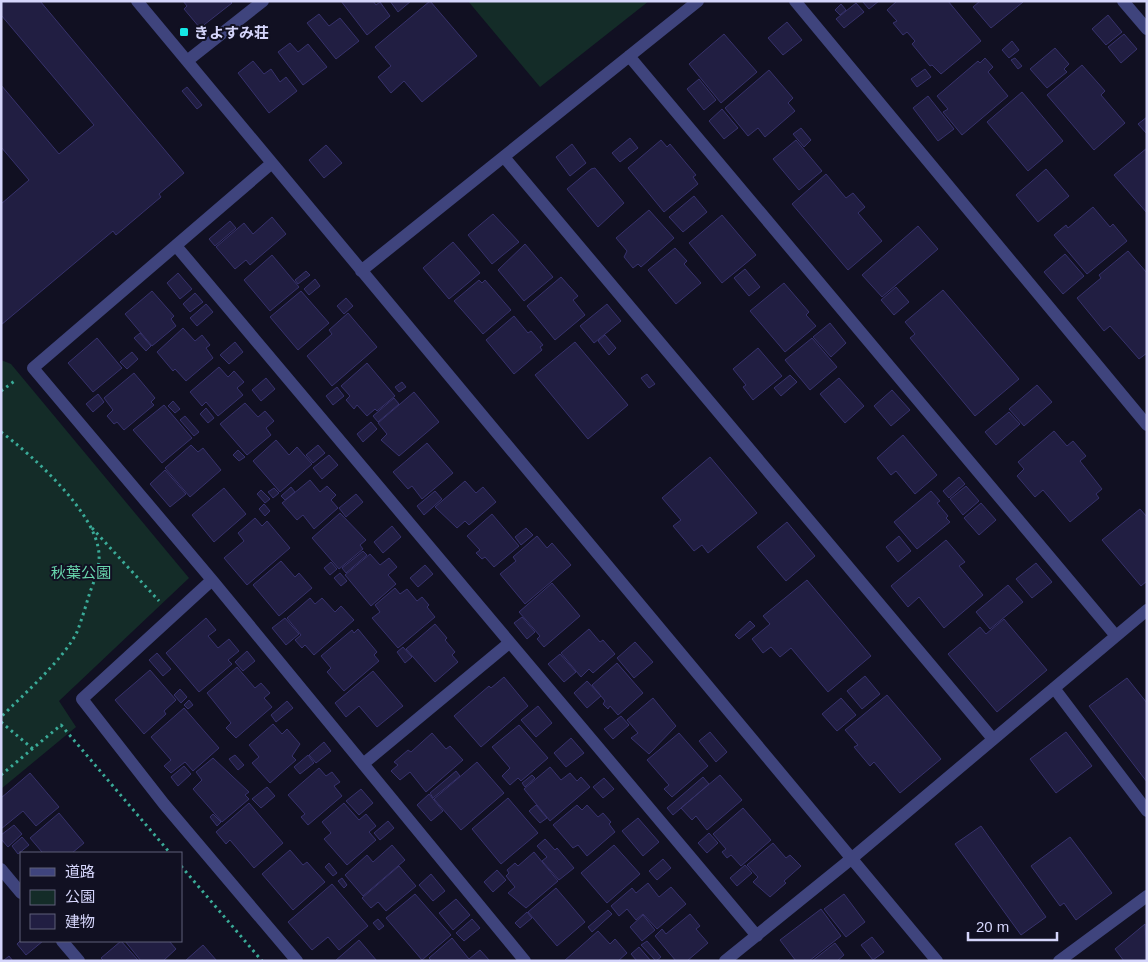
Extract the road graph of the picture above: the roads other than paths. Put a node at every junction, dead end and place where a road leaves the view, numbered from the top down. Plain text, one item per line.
1 (137, 1) edge
2 (264, 1) edge
3 (698, 1) edge
4 (795, 1) edge
5 (1123, 1) edge
6 (1147, 29) edge
7 (629, 56) junction
8 (187, 61) junction
9 (504, 156) junction
10 (272, 163) junction
11 (177, 246) junction
12 (361, 270) junction
13 (1147, 425) edge
14 (212, 580) junction
15 (1147, 610) edge
16 (1116, 636) junction
17 (509, 642) junction
18 (1054, 688) junction
19 (993, 739) junction
20 (363, 764) junction
21 (1147, 810) edge
22 (851, 859) junction
23 (1, 869) edge
24 (20, 892) edge
25 (1147, 896) edge
26 (756, 936) junction
27 (63, 942) edge
28 (79, 961) edge
29 (296, 961) edge
30 (525, 961) edge
31 (725, 961) edge
32 (937, 961) edge
33 (1059, 961) edge

1 - 8 street
2 - 8 street
3 - 7 street
4 - 13 street
5 - 6 street
7 - 9 street
7 - 16 street
8 - 10 street
9 - 12 street
9 - 19 street
10 - 11 street
10 - 12 street
11 - 14 street
11 - 17 street
12 - 22 street
14 - 20 street
14 - 29 street
15 - 16 street
16 - 18 street
17 - 20 street
17 - 26 street
18 - 19 street
18 - 21 street
19 - 22 street
20 - 30 street
22 - 26 street
22 - 32 street
23 - 24 street
25 - 33 street
26 - 31 street
27 - 28 street

